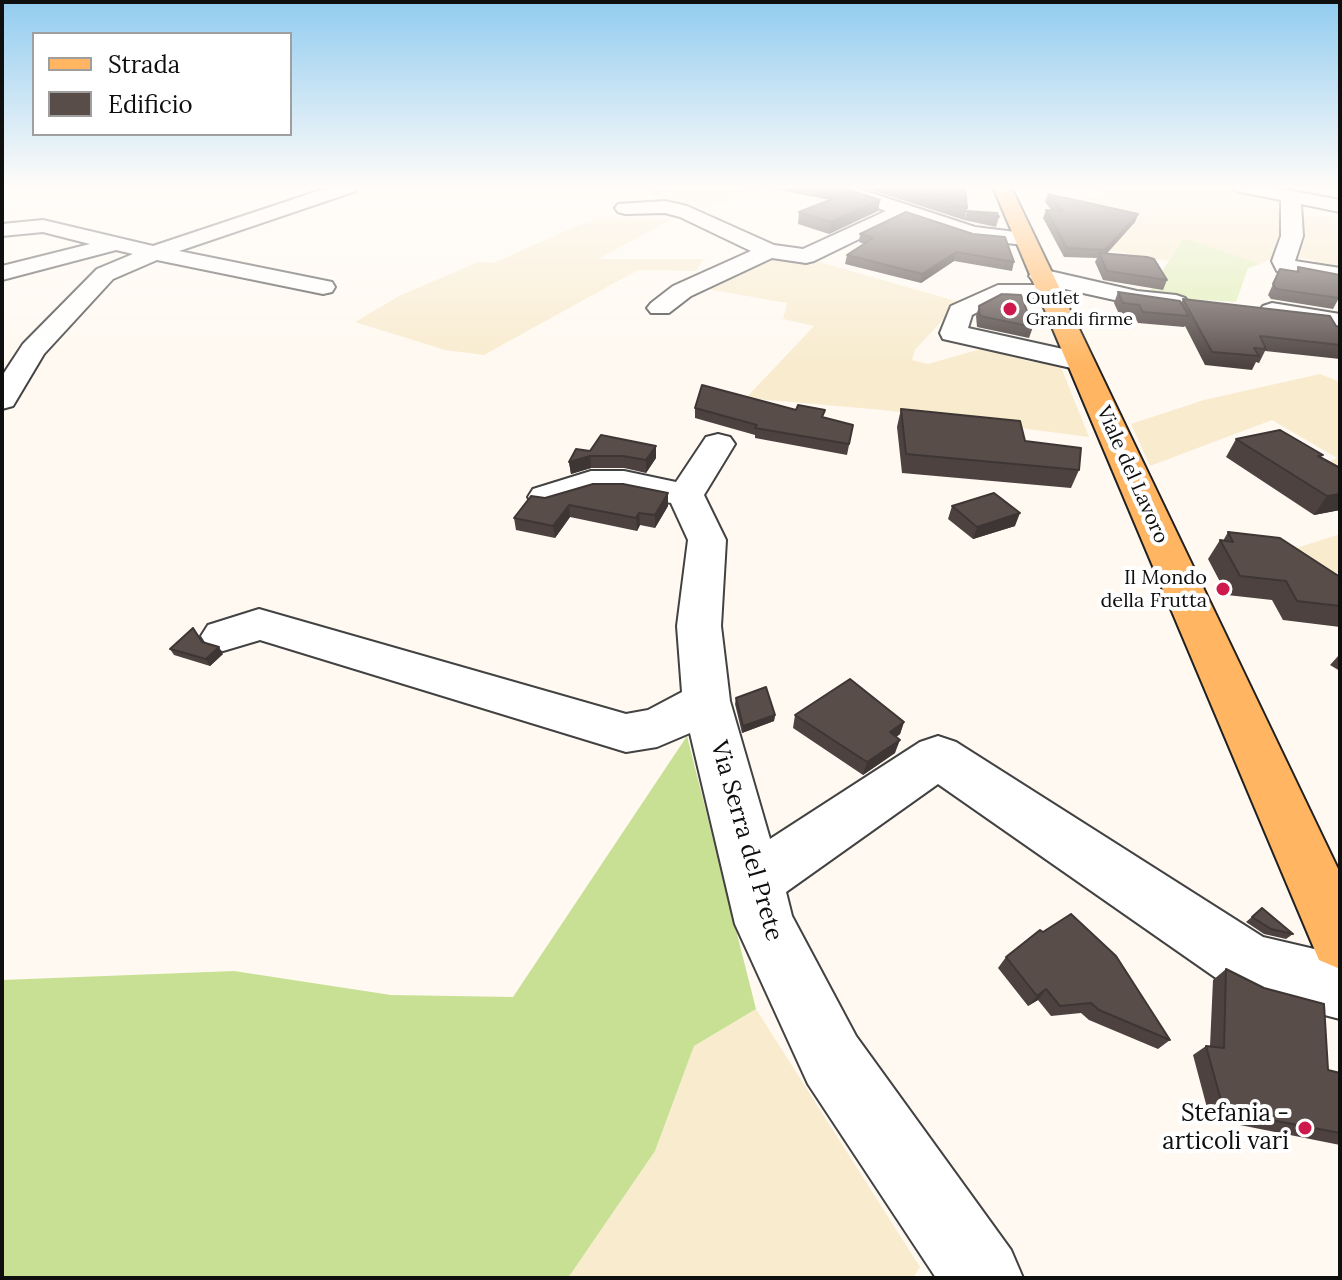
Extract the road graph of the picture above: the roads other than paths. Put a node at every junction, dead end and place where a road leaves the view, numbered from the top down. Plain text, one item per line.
1 (107, 247) edge
2 (166, 247) edge
3 (760, 247) edge
4 (826, 247) edge
5 (1028, 247) edge
6 (1288, 247) edge
7 (769, 251) junction
8 (120, 252) junction
9 (151, 252) junction
10 (2, 273) edge
11 (1340, 275) edge
12 (1045, 284) junction
13 (323, 287) dead end
14 (1196, 305) edge
15 (660, 308) dead end
16 (1243, 309) edge
17 (1340, 331) edge
18 (1080, 361) junction
19 (2, 400) edge
20 (718, 444) dead end
21 (686, 495) junction
22 (546, 497) edge
23 (223, 636) dead end
24 (706, 701) junction
25 (755, 881) junction
26 (1340, 939) edge
27 (1340, 987) edge
28 (983, 1278) edge

1 - 8 street
2 - 9 street
3 - 7 street
4 - 7 street
5 - 12 main road, Viale del Lavoro
6 - 11 street
7 - 15 street
8 - 9 street
8 - 10 street
9 - 13 street
9 - 19 street
12 - 14 street
12 - 18 main road, Viale del Lavoro
12 - 18 street
16 - 17 street
18 - 26 main road, Viale del Lavoro
20 - 21 street
21 - 22 street
21 - 24 street, Via Serra del Prete
23 - 24 street
24 - 25 street, Via Serra del Prete
25 - 27 street
25 - 28 street, Via Serra del Prete

